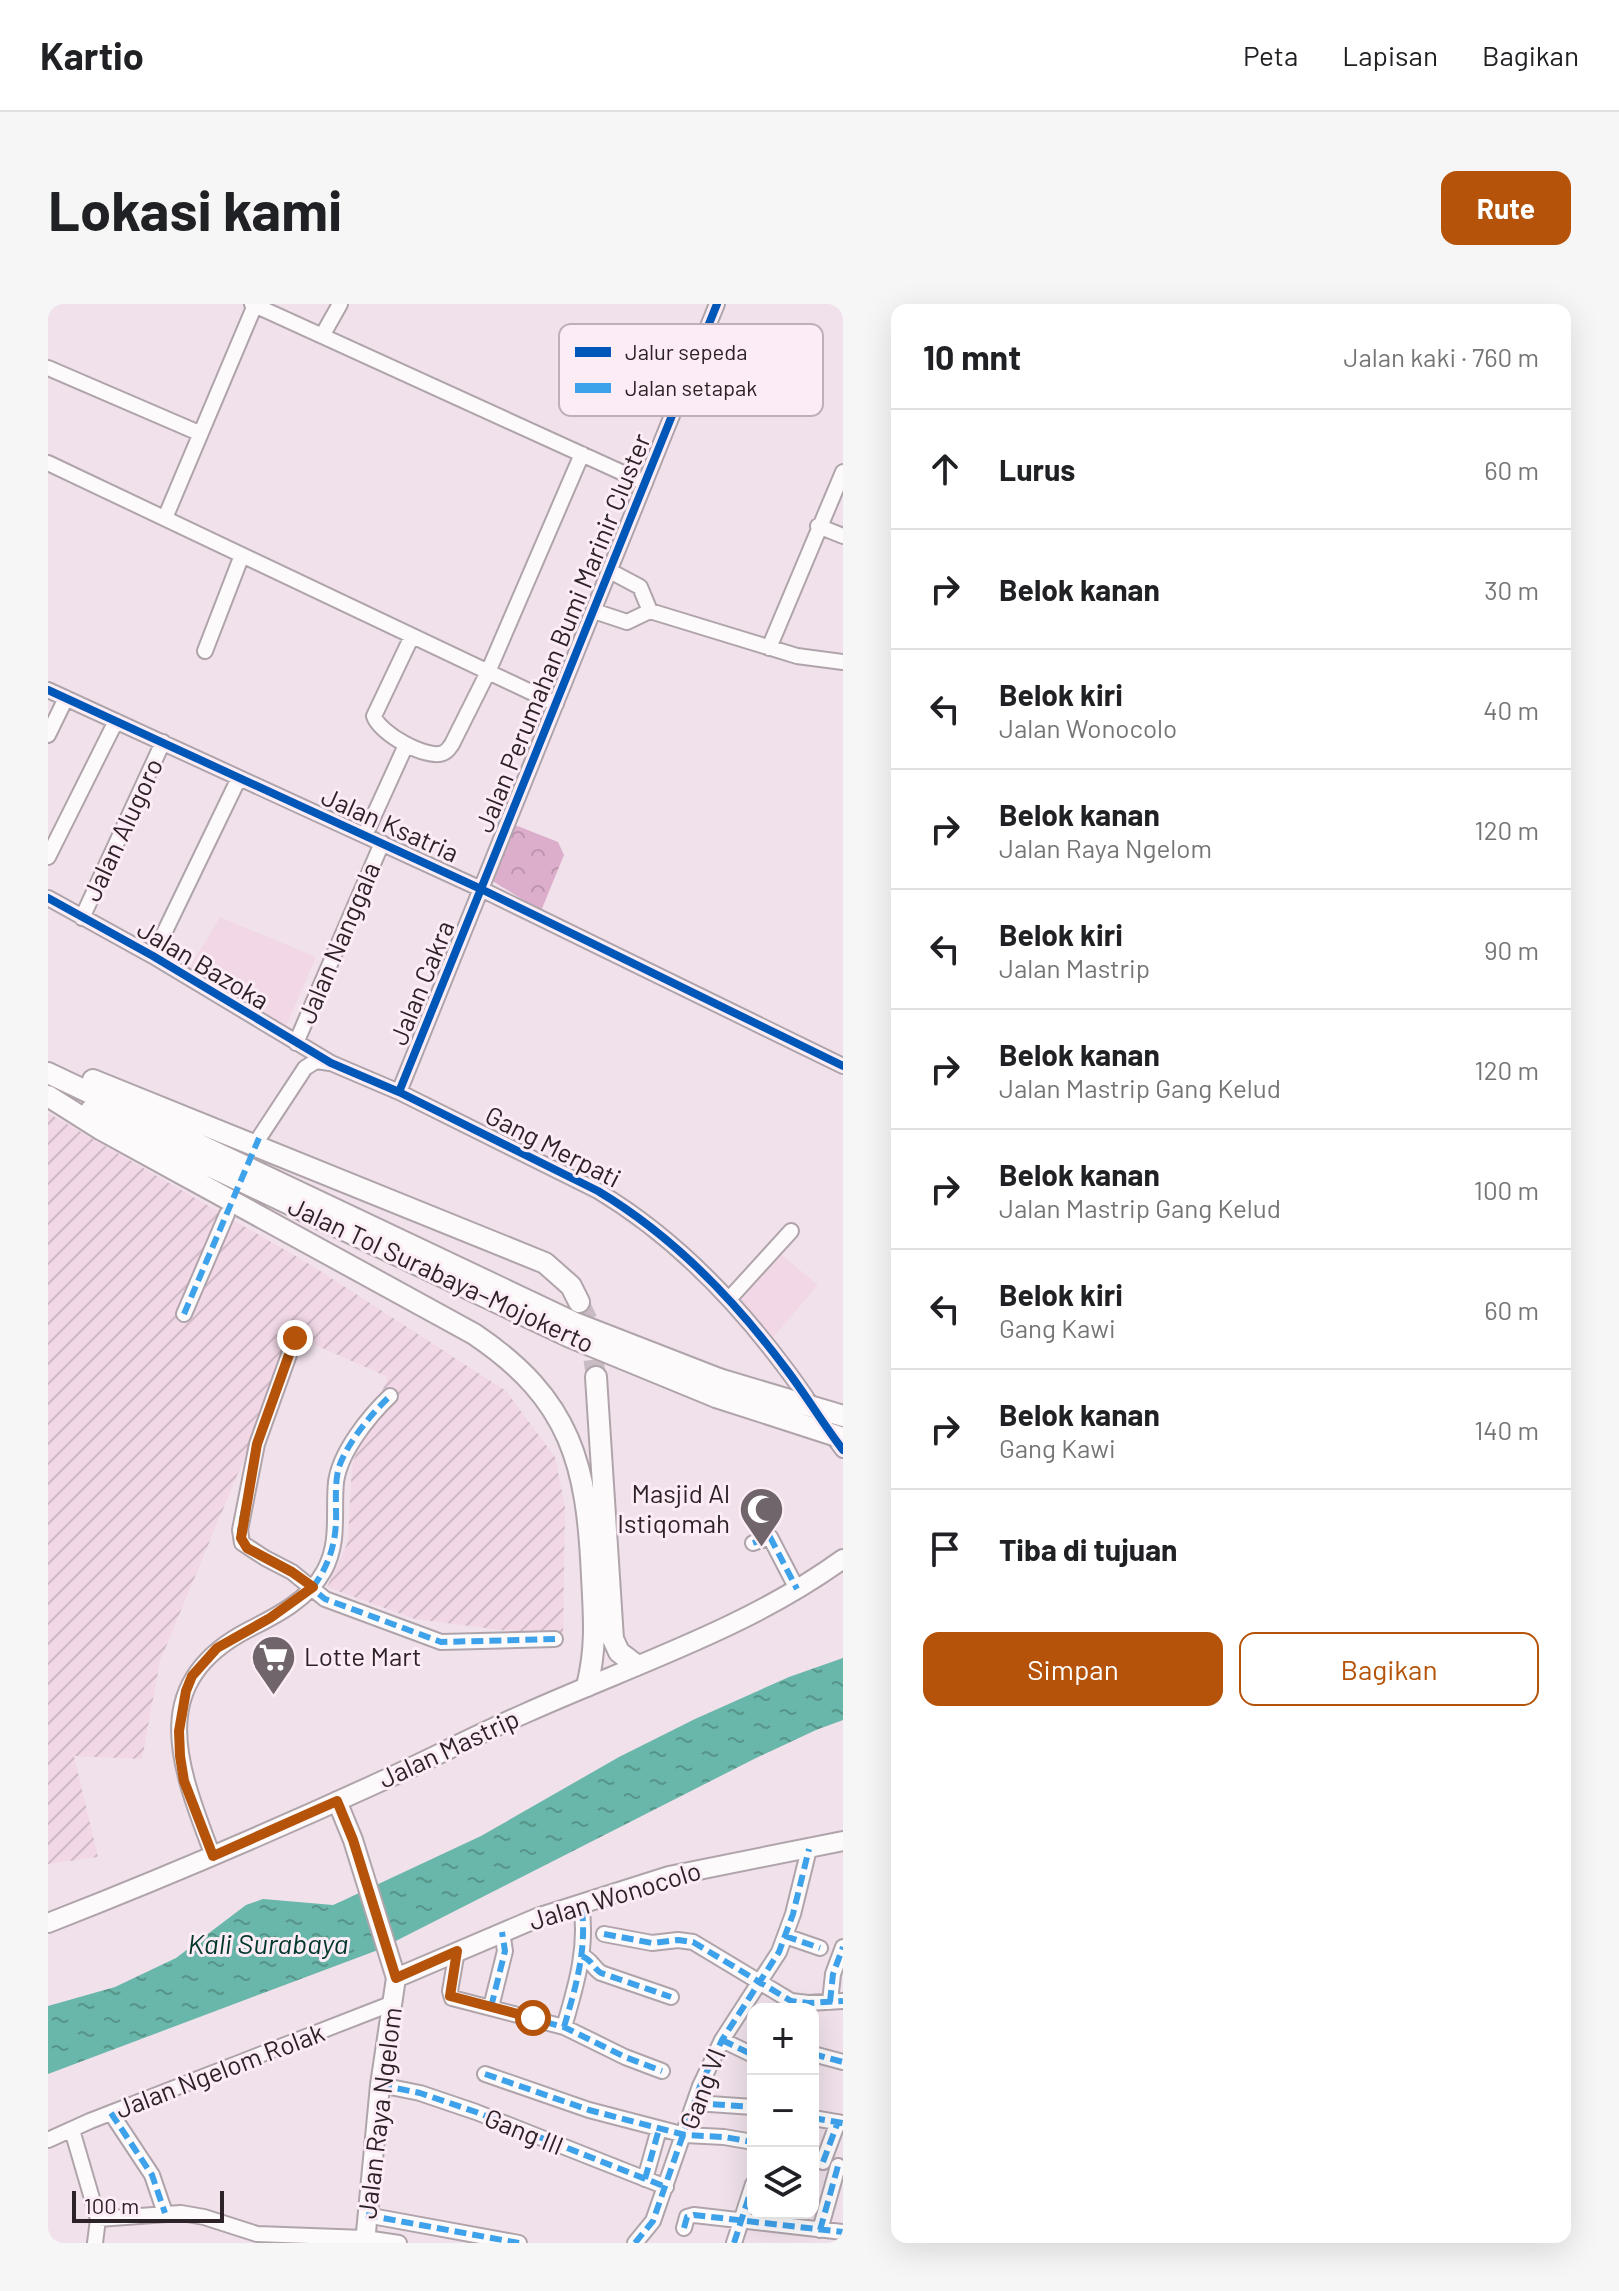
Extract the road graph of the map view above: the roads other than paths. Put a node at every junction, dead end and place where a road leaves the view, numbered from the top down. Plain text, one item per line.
1 (340, 304) edge
2 (717, 304) edge
3 (253, 305) edge
4 (709, 324) edge
5 (322, 336) junction
6 (48, 368) edge
7 (672, 416) edge
8 (199, 433) junction
9 (582, 454) junction
10 (48, 463) edge
11 (843, 472) edge
12 (645, 483) junction
13 (837, 497) edge
14 (165, 518) junction
15 (818, 526) junction
16 (843, 536) edge
17 (242, 555) junction
18 (610, 571) junction
19 (594, 611) junction
20 (650, 611) junction
21 (412, 636) junction
22 (769, 648) junction
23 (205, 651) dead end
24 (843, 662) edge
25 (488, 672) junction
26 (48, 690) edge
27 (66, 698) junction
28 (556, 704) junction
29 (116, 721) junction
30 (48, 735) edge
31 (163, 742) junction
32 (406, 745) junction
33 (239, 778) junction
34 (365, 835) junction
35 (382, 843) junction
36 (48, 857) edge
37 (481, 889) junction
38 (48, 898) edge
39 (82, 918) junction
40 (153, 956) junction
41 (296, 1043) junction
42 (48, 1063) edge
43 (331, 1063) junction
44 (843, 1066) edge
45 (48, 1073) edge
46 (48, 1089) edge
47 (399, 1092) junction
48 (48, 1096) edge
49 (259, 1138) dead end
50 (227, 1214) dead end
51 (791, 1231) dead end
52 (730, 1298) junction
53 (579, 1302) tunnel mouth
54 (184, 1314) dead end
55 (295, 1338) dead end
56 (596, 1377) tunnel mouth
57 (718, 1388) junction
58 (390, 1396) dead end
59 (843, 1416) edge
60 (843, 1438) edge
61 (843, 1450) edge
62 (753, 1543) dead end
63 (843, 1559) edge
64 (313, 1587) junction
65 (797, 1589) junction
66 (555, 1639) dead end
67 (636, 1665) junction
68 (587, 1686) junction
69 (337, 1801) junction
70 (843, 1841) edge
71 (809, 1849) junction
72 (213, 1856) junction
73 (581, 1904) junction
74 (48, 1923) edge
75 (502, 1932) junction
76 (604, 1934) dead end
77 (785, 1936) junction
78 (843, 1947) edge
79 (820, 1948) dead end
80 (457, 1951) junction
81 (582, 1956) junction
82 (394, 1970) junction
83 (760, 1980) junction
84 (671, 1997) dead end
85 (836, 2002) edge
86 (393, 2003) junction
87 (491, 2007) junction
88 (564, 2027) junction
89 (722, 2040) junction
90 (747, 2052) edge
91 (819, 2056) edge
92 (843, 2062) edge
93 (662, 2071) dead end
94 (485, 2074) dead end
95 (380, 2085) junction
96 (695, 2103) junction
97 (747, 2107) edge
98 (111, 2113) junction
99 (819, 2119) edge
100 (841, 2123) edge
101 (659, 2129) junction
102 (67, 2132) junction
103 (685, 2135) junction
104 (48, 2140) edge
105 (747, 2141) edge
106 (829, 2163) edge
107 (645, 2179) junction
108 (666, 2187) junction
109 (747, 2200) edge
110 (165, 2213) junction
111 (366, 2215) junction
112 (98, 2219) junction
113 (739, 2221) junction
114 (684, 2228) dead end
115 (820, 2230) junction
116 (843, 2232) edge
117 (365, 2240) edge
118 (95, 2243) edge
119 (399, 2243) edge
120 (519, 2243) edge
121 (635, 2243) edge
122 (734, 2243) edge

1 - 5 street
2 - 4 street, Jalan Perumahan Bumi Marinir Cluster
3 - 5 street, Jalan Perumahan Bumi Marinir Cluster
3 - 8 street, Jalan Perumahan Bumi Marinir Cluster
5 - 9 street, Jalan Perumahan Bumi Marinir Cluster
6 - 8 street
7 - 12 street, Jalan Perumahan Bumi Marinir Cluster
8 - 14 street, Jalan Perumahan Bumi Marinir Cluster
9 - 12 street, Jalan Perumahan Bumi Marinir Cluster
9 - 25 street, Jalan Perumahan Bumi Marinir Cluster
10 - 14 street, Jalan Perumahan Bumi Marinir Cluster
11 - 13 street
12 - 18 street, Jalan Perumahan Bumi Marinir Cluster
13 - 15 street
14 - 17 street, Jalan Perumahan Bumi Marinir Cluster
15 - 16 street
15 - 22 street
17 - 21 street, Jalan Perumahan Bumi Marinir Cluster
17 - 23 street
18 - 19 street, Jalan Perumahan Bumi Marinir Cluster
18 - 20 street, Jalan Perumahan Bumi Marinir Cluster
19 - 20 street, Jalan Perumahan Bumi Marinir Cluster
19 - 28 street, Jalan Perumahan Bumi Marinir Cluster
20 - 22 street, Jalan Perumahan Bumi Marinir Cluster
21 - 25 street, Jalan Perumahan Bumi Marinir Cluster
21 - 32 street
22 - 24 street, Jalan Perumahan Bumi Marinir Cluster
25 - 28 street, Jalan Perumahan Bumi Marinir Cluster
25 - 32 street
26 - 27 street, Jalan Ksatria
27 - 29 street, Jalan Ksatria
27 - 30 street
28 - 37 street, Jalan Perumahan Bumi Marinir Cluster
29 - 31 street, Jalan Ksatria
29 - 36 street
31 - 33 street, Jalan Ksatria
31 - 39 street, Jalan Alugoro
32 - 34 street
33 - 34 street, Jalan Ksatria
33 - 40 street
34 - 35 street, Jalan Ksatria
35 - 37 street, Jalan Ksatria
35 - 41 street, Jalan Nanggala
37 - 44 street, Jalan Ksatria
37 - 47 street, Jalan Cakra
38 - 39 street, Jalan Bazoka
39 - 40 street, Jalan Bazoka
40 - 41 street, Jalan Bazoka
41 - 43 street, Gang Merpati
42 - 53 highway
43 - 47 street, Gang Merpati
43 - 49 street
45 - 57 highway, Jalan Tol Surabaya–Mojokerto
46 - 57 highway, Jalan Tol Surabaya–Mojokerto
47 - 52 street, Gang Merpati
48 - 68 highway
50 - 54 street
51 - 52 street
52 - 61 street, Gang Merpati
55 - 64 street
56 - 67 highway
57 - 59 highway, Jalan Tol Surabaya–Mojokerto, bridge
57 - 60 highway, Jalan Tol Surabaya–Mojokerto, bridge
58 - 64 street
62 - 65 street
63 - 65 main road, Jalan Mastrip
64 - 66 street
64 - 72 street
65 - 67 main road, Jalan Mastrip
67 - 68 main road, Jalan Mastrip
68 - 69 main road, Jalan Mastrip
69 - 72 main road, Jalan Mastrip
69 - 82 main road, Jalan Raya Ngelom
70 - 71 main road, Jalan Wonocolo
71 - 73 main road, Jalan Wonocolo
71 - 77 street, Gang VI
72 - 74 main road, Jalan Mastrip
73 - 75 main road, Jalan Wonocolo
73 - 81 street
75 - 80 main road, Jalan Wonocolo
75 - 87 street
76 - 83 street
77 - 79 street
77 - 83 street, Gang VI
78 - 85 street
80 - 82 main road, Jalan Wonocolo
80 - 87 street
81 - 84 street
81 - 88 street
82 - 86 main road, Jalan Raya Ngelom
83 - 85 street
83 - 89 street, Gang VI
86 - 95 main road, Jalan Raya Ngelom
86 - 98 street, Jalan Ngelom Rolak
87 - 88 street
88 - 93 street
89 - 90 street
89 - 96 street, Gang VI
91 - 92 street
94 - 101 street
95 - 107 street, Gang III
95 - 111 main road, Jalan Raya Ngelom
96 - 97 street
96 - 103 street, Gang VI
98 - 102 street, Jalan Ngelom Rolak
98 - 110 street
99 - 100 street
100 - 106 street
101 - 103 street
101 - 107 street
102 - 104 street, Jalan Ngelom Rolak
102 - 112 street
103 - 105 street
103 - 108 street, Gang VI
106 - 115 street
107 - 108 street, Gang III
108 - 121 street, Gang VI
109 - 113 street
110 - 112 street
110 - 117 street
111 - 117 main road, Jalan Raya Ngelom
111 - 120 street
112 - 118 street
113 - 114 street
113 - 115 street
113 - 122 street
115 - 116 street
117 - 119 street

